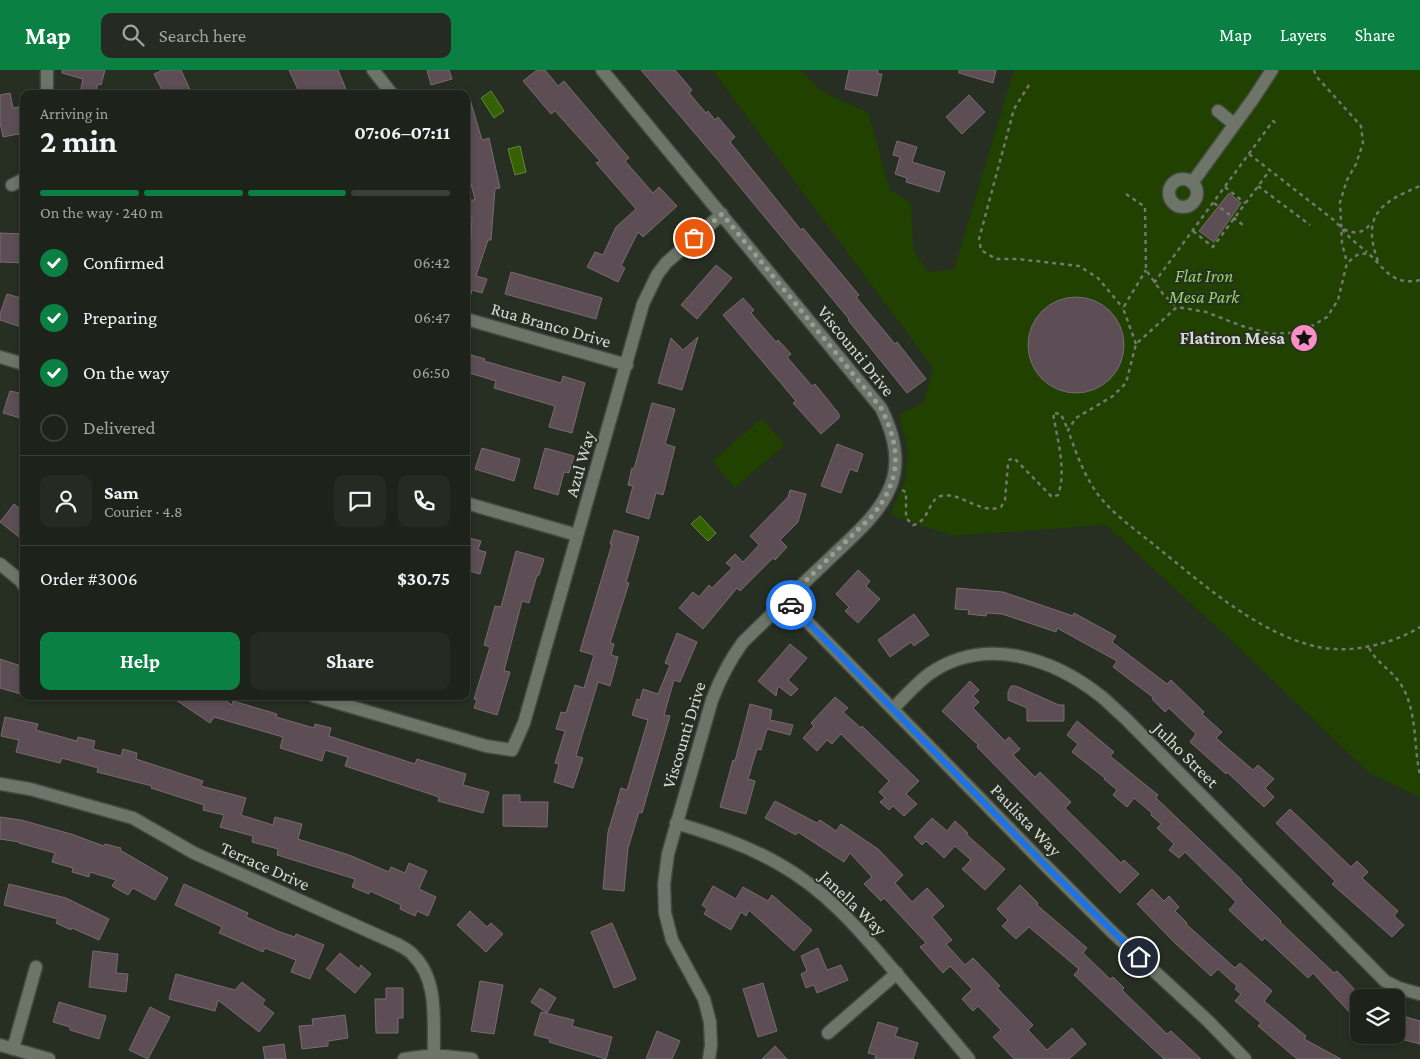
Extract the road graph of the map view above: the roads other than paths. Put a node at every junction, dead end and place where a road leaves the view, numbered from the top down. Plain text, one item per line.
1 (47, 70) edge
2 (373, 70) edge
3 (602, 70) edge
4 (1272, 70) edge
5 (47, 90) edge
6 (389, 90) edge
7 (1218, 111) dead end
8 (1234, 124) junction
9 (20, 181) edge
10 (1192, 183) dead end
11 (12, 185) dead end
12 (722, 214) junction
13 (470, 320) edge
14 (0, 357) edge
15 (20, 363) edge
16 (627, 365) junction
17 (470, 504) edge
18 (577, 535) junction
19 (0, 564) edge
20 (20, 580) edge
21 (786, 600) junction
22 (328, 700) edge
23 (893, 709) junction
24 (0, 784) edge
25 (676, 823) junction
26 (36, 967) dead end
27 (897, 974) junction
28 (1420, 994) edge
29 (828, 1033) dead end
30 (0, 1045) edge
31 (13, 1049) junction
32 (434, 1056) junction
33 (49, 1059) edge
34 (404, 1059) edge
35 (472, 1059) edge
36 (709, 1059) edge
37 (969, 1059) edge
38 (1246, 1059) edge

1 - 5 street
2 - 6 street
3 - 12 street, Viscounti Drive
4 - 8 street
7 - 8 street
8 - 10 street
9 - 11 street
12 - 16 street, Azul Way
12 - 21 street, Viscounti Drive
13 - 16 street, Rua Branco Drive
14 - 15 street
16 - 18 street, Azul Way
17 - 18 street
18 - 22 street, Azul Way
19 - 20 street
21 - 23 street, Paulista Way
21 - 25 street, Viscounti Drive
23 - 28 street, Julho Street
23 - 38 street, Paulista Way
24 - 32 street, Terrace Drive
25 - 27 street, Janella Way
25 - 36 street, Viscounti Drive
26 - 31 street
27 - 29 street
27 - 37 street, Janella Way
30 - 31 street
31 - 33 street
32 - 34 street
32 - 35 street

